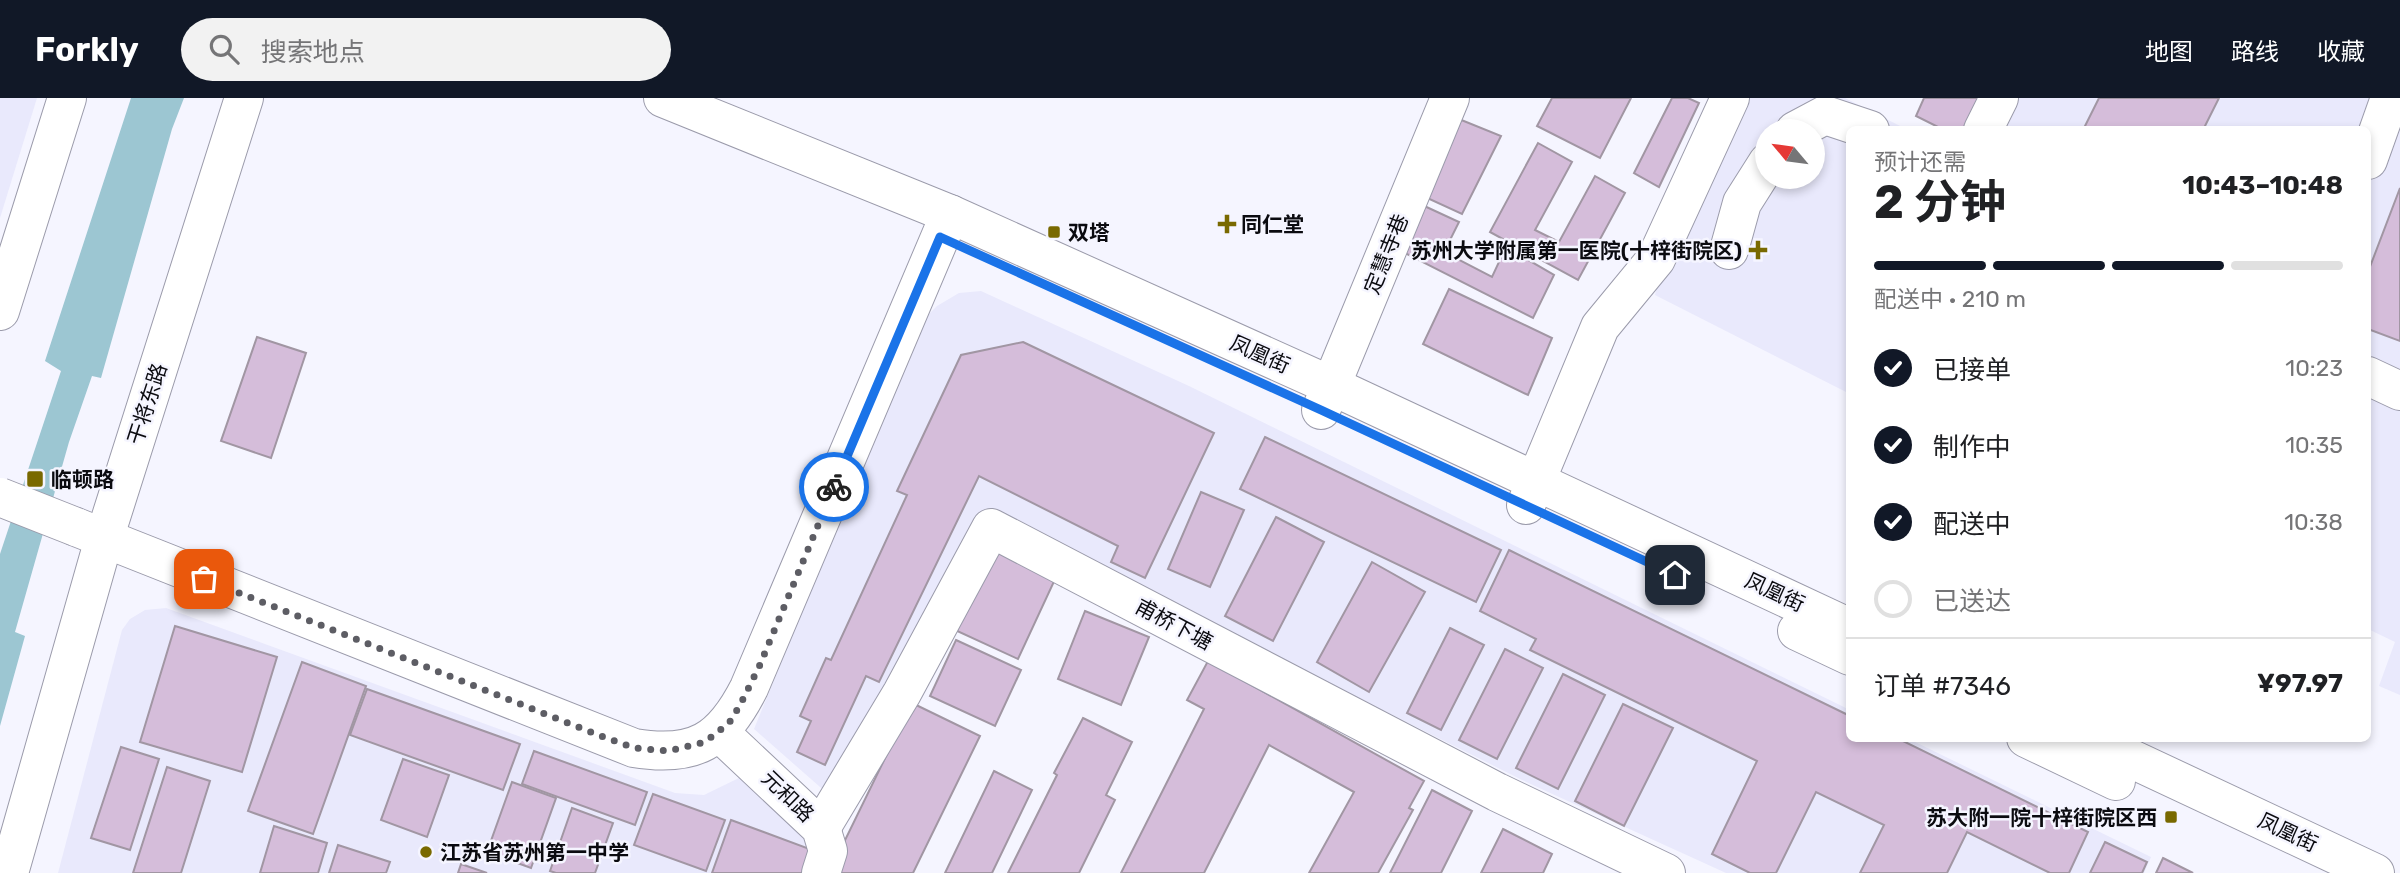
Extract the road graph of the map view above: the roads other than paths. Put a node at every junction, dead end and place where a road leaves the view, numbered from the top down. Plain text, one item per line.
1 (67, 98) edge
2 (244, 98) edge
3 (663, 98) edge
4 (1450, 98) edge
5 (1730, 98) edge
6 (1999, 98) edge
7 (2389, 98) edge
8 (1818, 119) edge
9 (1858, 126) edge
10 (1985, 126) edge
11 (2371, 150) edge
12 (1755, 182) edge
13 (945, 225) junction
14 (1729, 250) dead end
15 (0, 311) edge
16 (2371, 377) edge
17 (2400, 391) edge
18 (1327, 398) junction
19 (1531, 493) junction
20 (0, 497) edge
21 (90, 533) junction
22 (1846, 626) edge
23 (1846, 654) edge
24 (719, 732) junction
25 (2035, 742) edge
26 (2096, 742) edge
27 (821, 828) junction
28 (9, 873) edge
29 (821, 873) edge
30 (1667, 873) edge
31 (2314, 873) edge
32 (2375, 873) edge

1 - 15 main road
2 - 21 main road, 干将东路
3 - 13 main road, 凤凰街
4 - 18 main road, 定慧寺巷
5 - 19 main road
6 - 10 main road
7 - 11 main road
8 - 9 main road
12 - 14 main road
13 - 18 main road, 凤凰街
13 - 24 main road
16 - 17 main road
18 - 19 main road, 凤凰街
19 - 22 main road, 凤凰街
19 - 23 main road, 凤凰街
20 - 21 main road, bridge
21 - 24 main road
21 - 28 main road, 干将东路
24 - 27 main road, 元和路
25 - 31 main road, 凤凰街
26 - 32 main road, 凤凰街
27 - 29 main road, 元和路
27 - 30 main road, 甫桥下塘

